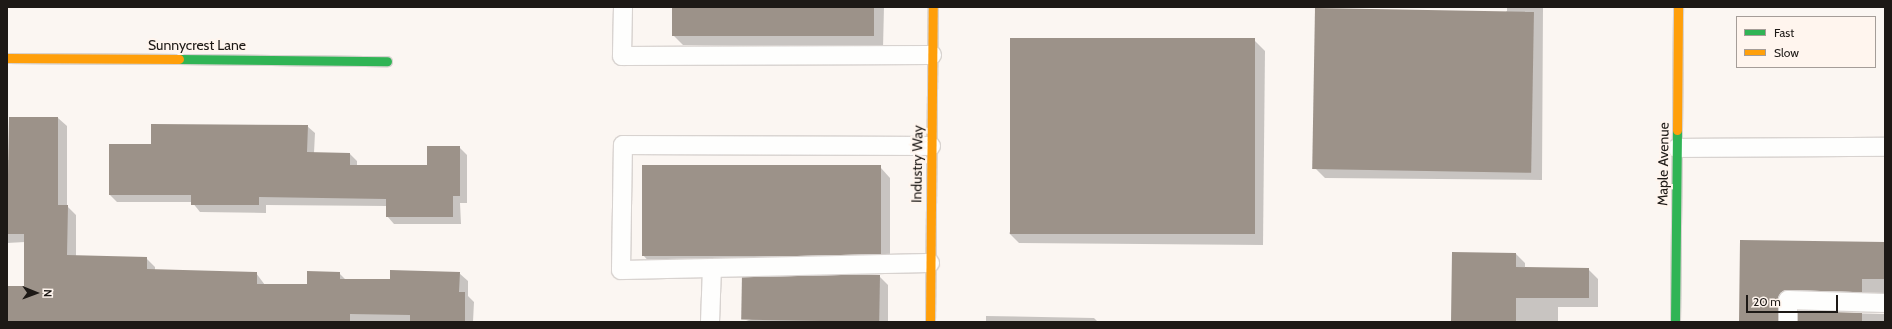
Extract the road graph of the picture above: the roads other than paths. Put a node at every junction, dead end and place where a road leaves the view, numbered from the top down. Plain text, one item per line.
1 (623, 7) edge
2 (933, 7) edge
3 (1678, 7) edge
4 (932, 56) junction
5 (7, 58) edge
6 (388, 61) dead end
7 (931, 146) junction
8 (1885, 147) edge
9 (1677, 148) junction
10 (930, 263) junction
11 (712, 268) junction
12 (1885, 303) edge
13 (710, 322) edge
14 (930, 322) edge
15 (1675, 322) edge
16 (1788, 322) edge

1 - 4 lane
2 - 4 street, Industry Way
3 - 9 street, Maple Avenue
4 - 7 street, Industry Way
5 - 6 street, Sunnycrest Lane
7 - 10 street, Industry Way
7 - 11 lane
8 - 9 lane
9 - 15 street, Maple Avenue
10 - 11 lane
10 - 14 street, Industry Way
11 - 13 lane
12 - 16 lane

